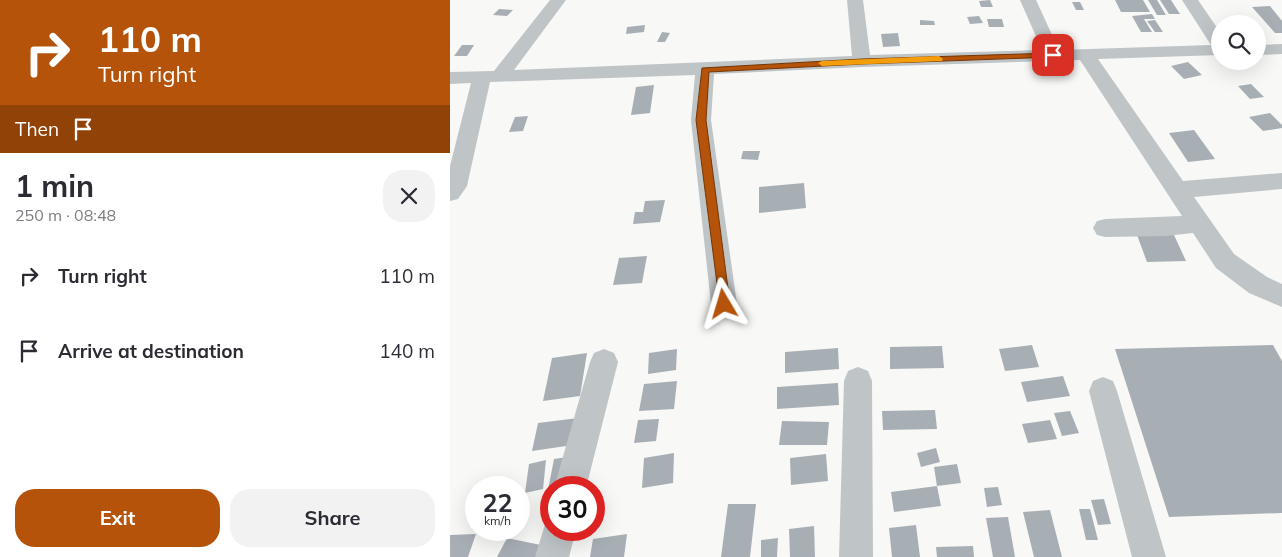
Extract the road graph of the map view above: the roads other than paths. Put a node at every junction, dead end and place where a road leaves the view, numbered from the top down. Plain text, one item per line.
1 (558, 0) edge
2 (855, 0) edge
3 (1028, 0) edge
4 (1190, 0) edge
5 (1211, 32) edge
6 (1282, 49) edge
7 (1211, 50) edge
8 (1266, 50) edge
9 (1085, 54) junction
10 (1053, 55) junction
11 (862, 61) junction
12 (705, 69) junction
13 (491, 77) junction
14 (450, 78) edge
15 (1282, 181) edge
16 (1176, 190) junction
17 (450, 193) edge
18 (1198, 223) junction
19 (1105, 228) dead end
20 (1282, 296) edge
21 (724, 304) dead end
22 (604, 362) dead end
23 (858, 381) dead end
24 (1103, 391) dead end
25 (573, 476) edge
26 (556, 541) edge
27 (552, 557) edge
28 (856, 557) edge
29 (1149, 557) edge

1 - 13 street
2 - 11 street
3 - 10 street
4 - 5 street
6 - 8 street
7 - 9 street
9 - 10 street
9 - 16 street
10 - 11 street
11 - 12 street
12 - 13 street
12 - 21 street
13 - 14 street
13 - 17 street
15 - 16 street
16 - 18 street
18 - 19 street
18 - 20 street
22 - 25 street
23 - 28 street
24 - 29 street
26 - 27 street

